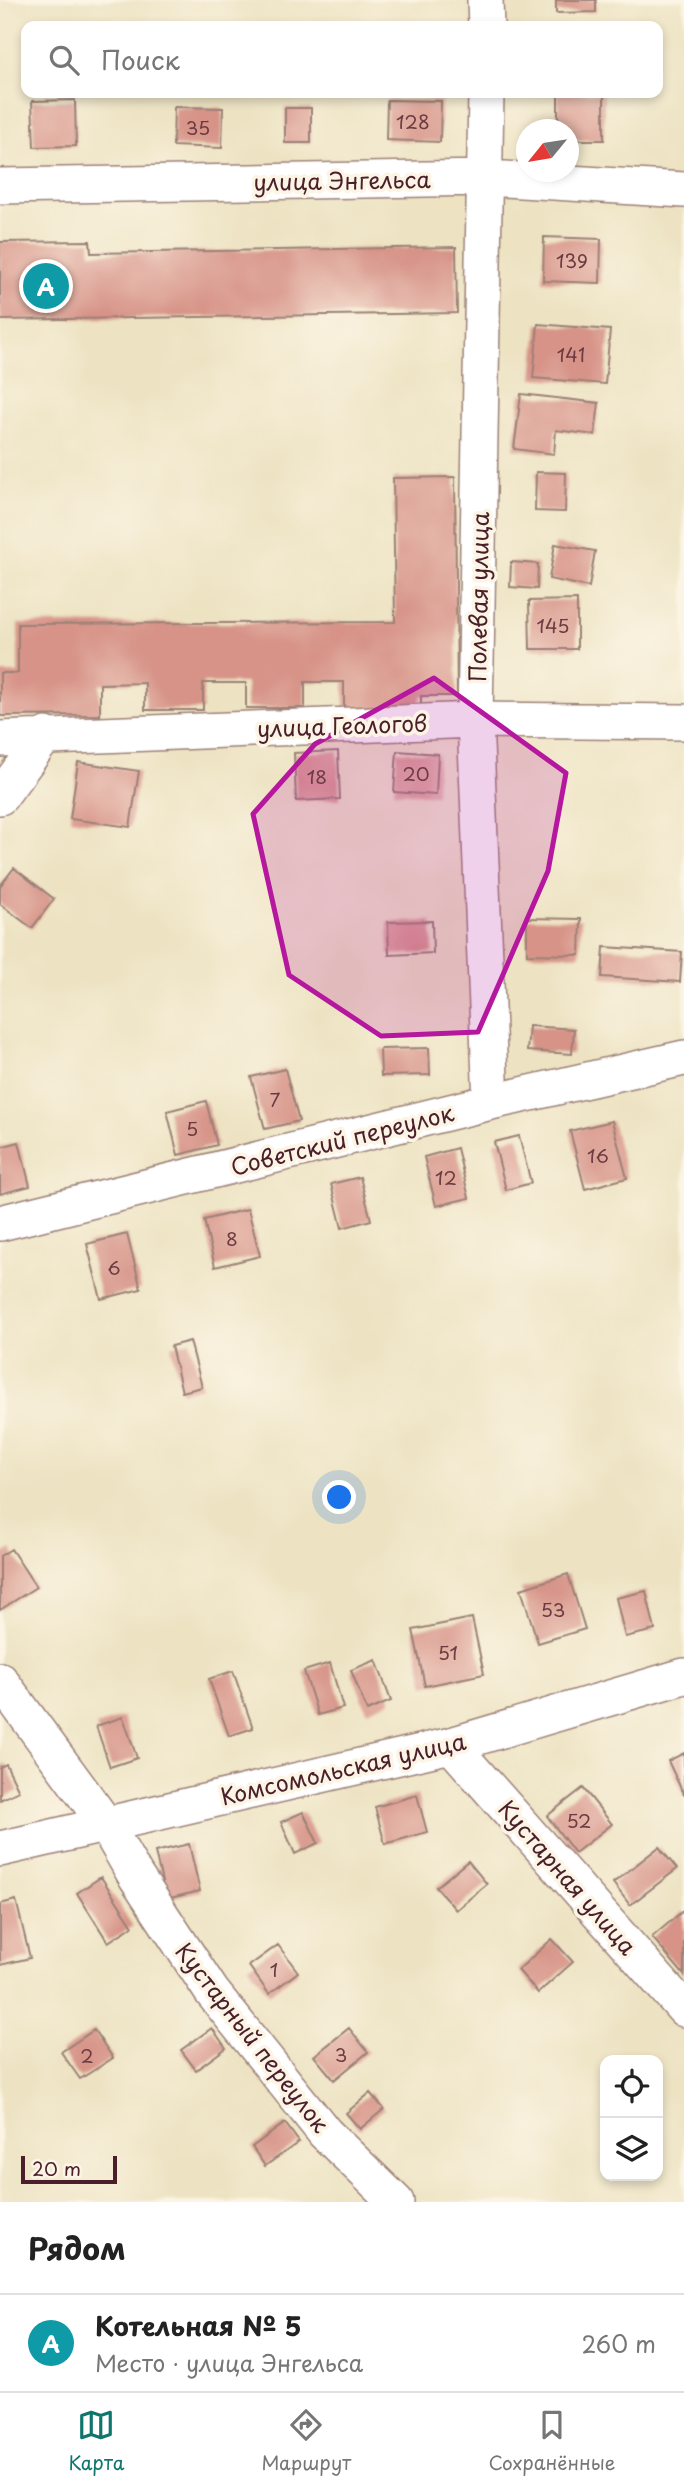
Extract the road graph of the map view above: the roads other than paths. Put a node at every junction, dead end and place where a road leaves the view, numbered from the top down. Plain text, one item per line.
1 (485, 0) edge
2 (486, 21) edge
3 (486, 98) edge
4 (487, 178) junction
5 (0, 186) edge
6 (684, 190) edge
7 (475, 720) junction
8 (684, 722) edge
9 (46, 735) junction
10 (0, 739) edge
11 (0, 797) edge
12 (684, 1058) edge
13 (491, 1102) junction
14 (0, 1223) edge
15 (684, 1676) edge
16 (0, 1680) edge
17 (451, 1745) junction
18 (105, 1823) junction
19 (0, 1849) edge
20 (684, 2009) edge
21 (396, 2202) edge

1 - 2 street
3 - 4 street, Полевая улица
4 - 5 street, улица Энгельса
4 - 6 street, улица Энгельса
4 - 7 street, Полевая улица
7 - 8 street, улица Геологов
7 - 9 street, улица Геологов
7 - 13 street, Полевая улица
9 - 10 street, улица Геологов
9 - 11 street
12 - 13 street, Советский переулок
13 - 14 street, Советский переулок
15 - 17 street, Комсомольская улица
16 - 18 street
17 - 18 street, Комсомольская улица
17 - 20 street, Кустарная улица
18 - 19 street, Комсомольская улица
18 - 21 street, Кустарный переулок

